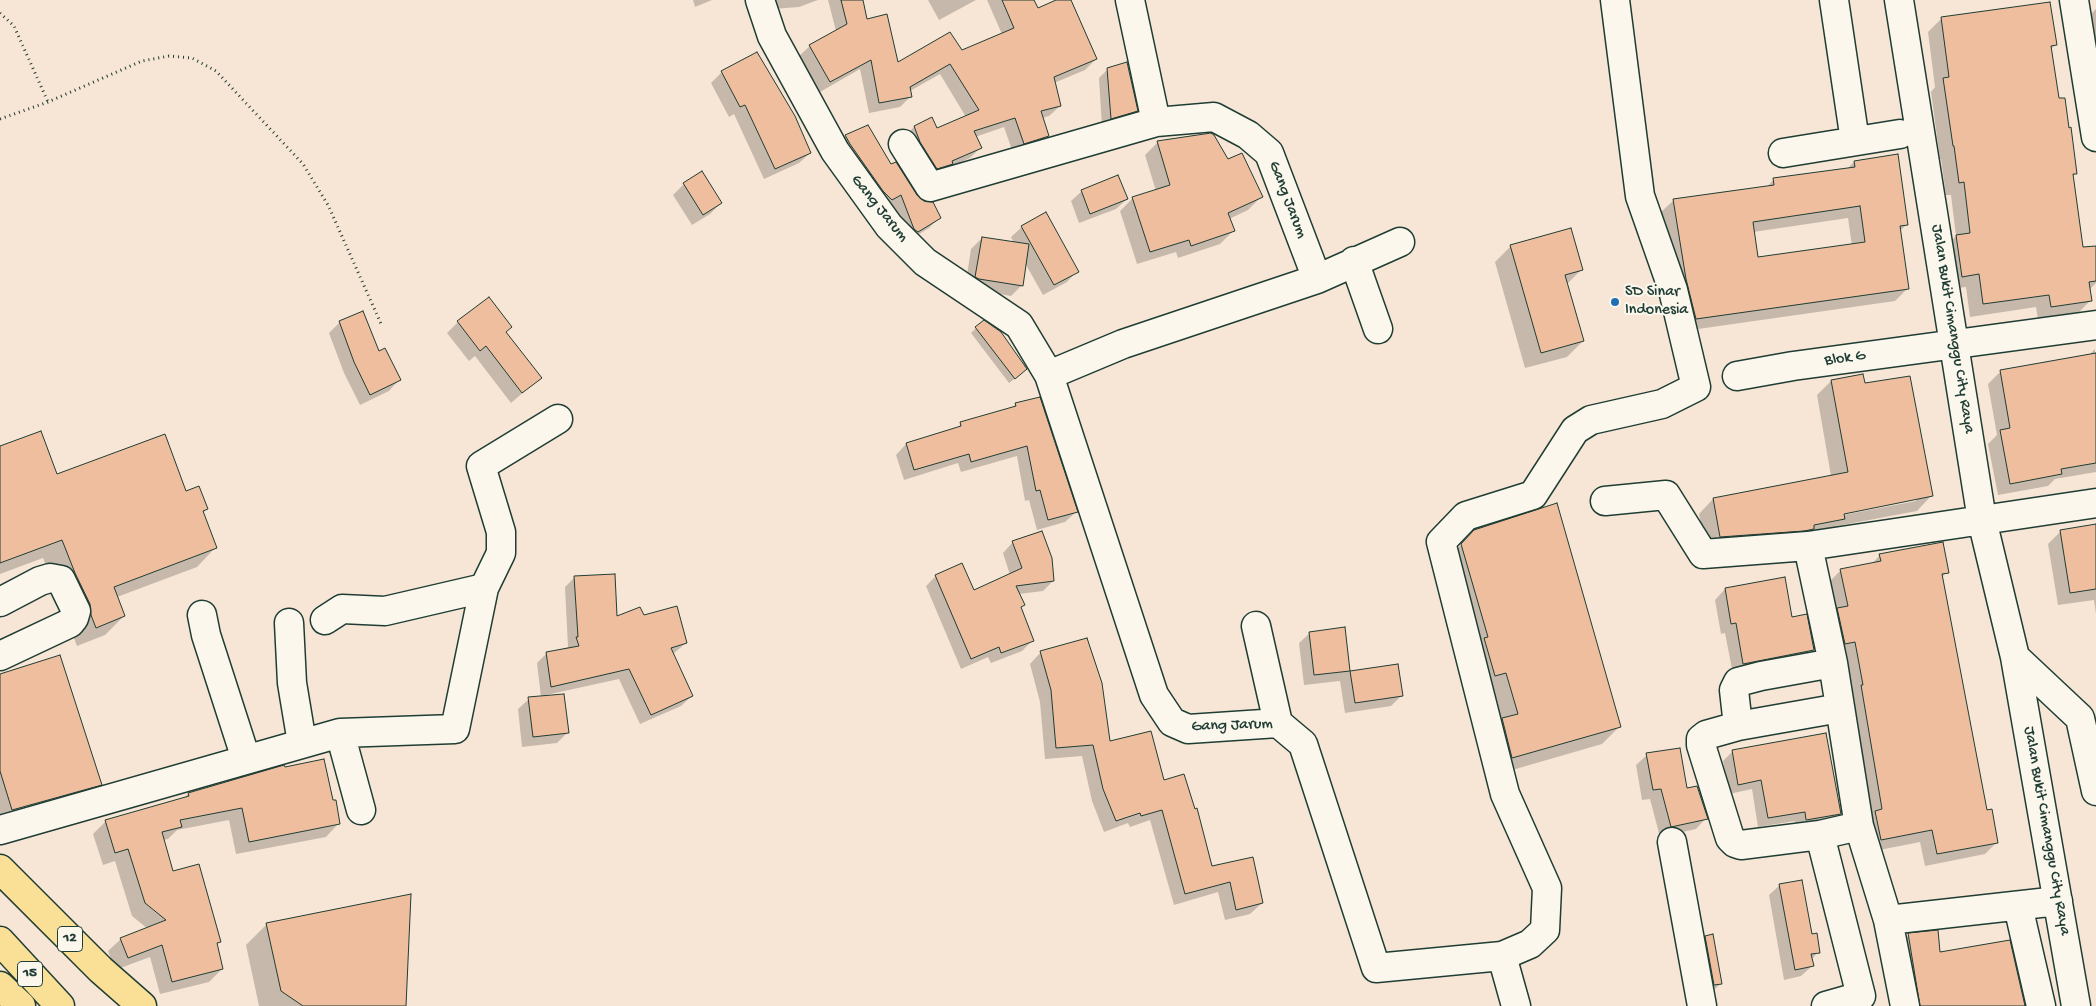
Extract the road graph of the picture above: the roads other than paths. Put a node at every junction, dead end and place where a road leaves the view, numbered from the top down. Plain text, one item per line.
1 (760, 0) edge
2 (1130, 0) edge
3 (1615, 0) edge
4 (1834, 0) edge
5 (1899, 0) edge
6 (2074, 0) edge
7 (1156, 122) junction
8 (1900, 134) dead end
9 (2096, 137) edge
10 (1855, 141) junction
11 (903, 144) dead end
12 (1783, 153) dead end
13 (1400, 242) dead end
14 (1354, 261) junction
15 (1317, 279) junction
16 (2096, 325) edge
17 (1378, 329) dead end
18 (1954, 344) junction
19 (1048, 375) junction
20 (1737, 376) dead end
21 (558, 419) dead end
22 (1605, 502) dead end
23 (2096, 503) edge
24 (1982, 520) junction
25 (1808, 546) junction
26 (484, 588) junction
27 (0, 602) edge
28 (202, 615) dead end
29 (325, 620) dead end
30 (289, 623) dead end
31 (1256, 626) dead end
32 (0, 656) edge
33 (2014, 656) junction
34 (1833, 663) junction
35 (1840, 708) junction
36 (1278, 723) junction
37 (1738, 726) junction
38 (340, 733) junction
39 (302, 743) junction
40 (246, 758) junction
41 (2096, 791) edge
42 (361, 810) dead end
43 (1859, 826) junction
44 (0, 830) edge
45 (1820, 834) junction
46 (1672, 842) dead end
47 (0, 869) edge
48 (0, 888) edge
49 (2058, 901) junction
50 (2018, 906) junction
51 (1888, 920) junction
52 (0, 941) edge
53 (1502, 956) junction
54 (0, 986) edge
55 (1861, 996) junction
56 (1903, 997) edge
57 (21, 1006) edge
58 (60, 1006) edge
59 (114, 1006) edge
60 (142, 1006) edge
61 (1516, 1006) edge
62 (1702, 1006) edge
63 (1826, 1006) edge
64 (2041, 1006) edge
65 (2076, 1006) edge

1 - 19 street, Gang Jarum
2 - 7 street
3 - 53 street
4 - 10 street
5 - 18 street, Jalan Bukit Cimanggu City Raya
6 - 9 street
7 - 11 street, Gang Jarum
7 - 15 street, Gang Jarum
8 - 10 street
10 - 12 street
13 - 14 street
14 - 15 street
14 - 17 street
15 - 19 street
16 - 18 street, Blok G
18 - 20 street, Blok G
18 - 24 street, Jalan Bukit Cimanggu City Raya
19 - 36 street, Gang Jarum
21 - 26 street
22 - 25 street
23 - 24 street
24 - 25 street
24 - 33 street, Jalan Bukit Cimanggu City Raya
25 - 34 street
26 - 29 street
26 - 38 street
27 - 32 street
28 - 40 street
30 - 39 street
31 - 36 street
33 - 41 street
33 - 49 street, Jalan Bukit Cimanggu City Raya
34 - 35 street
34 - 37 street
35 - 37 street
35 - 43 street
36 - 53 street, Gang Jarum
37 - 45 street
38 - 39 street
38 - 42 street
39 - 40 street
40 - 44 street
43 - 45 street
43 - 51 street
45 - 55 street
46 - 62 street
47 - 60 highway, 12
48 - 59 highway, 15
49 - 50 street
49 - 65 street, Jalan Bukit Cimanggu City Raya
50 - 51 street
50 - 64 street
51 - 56 street
52 - 58 highway, 15
53 - 61 street
54 - 57 highway
55 - 56 street
55 - 63 street

